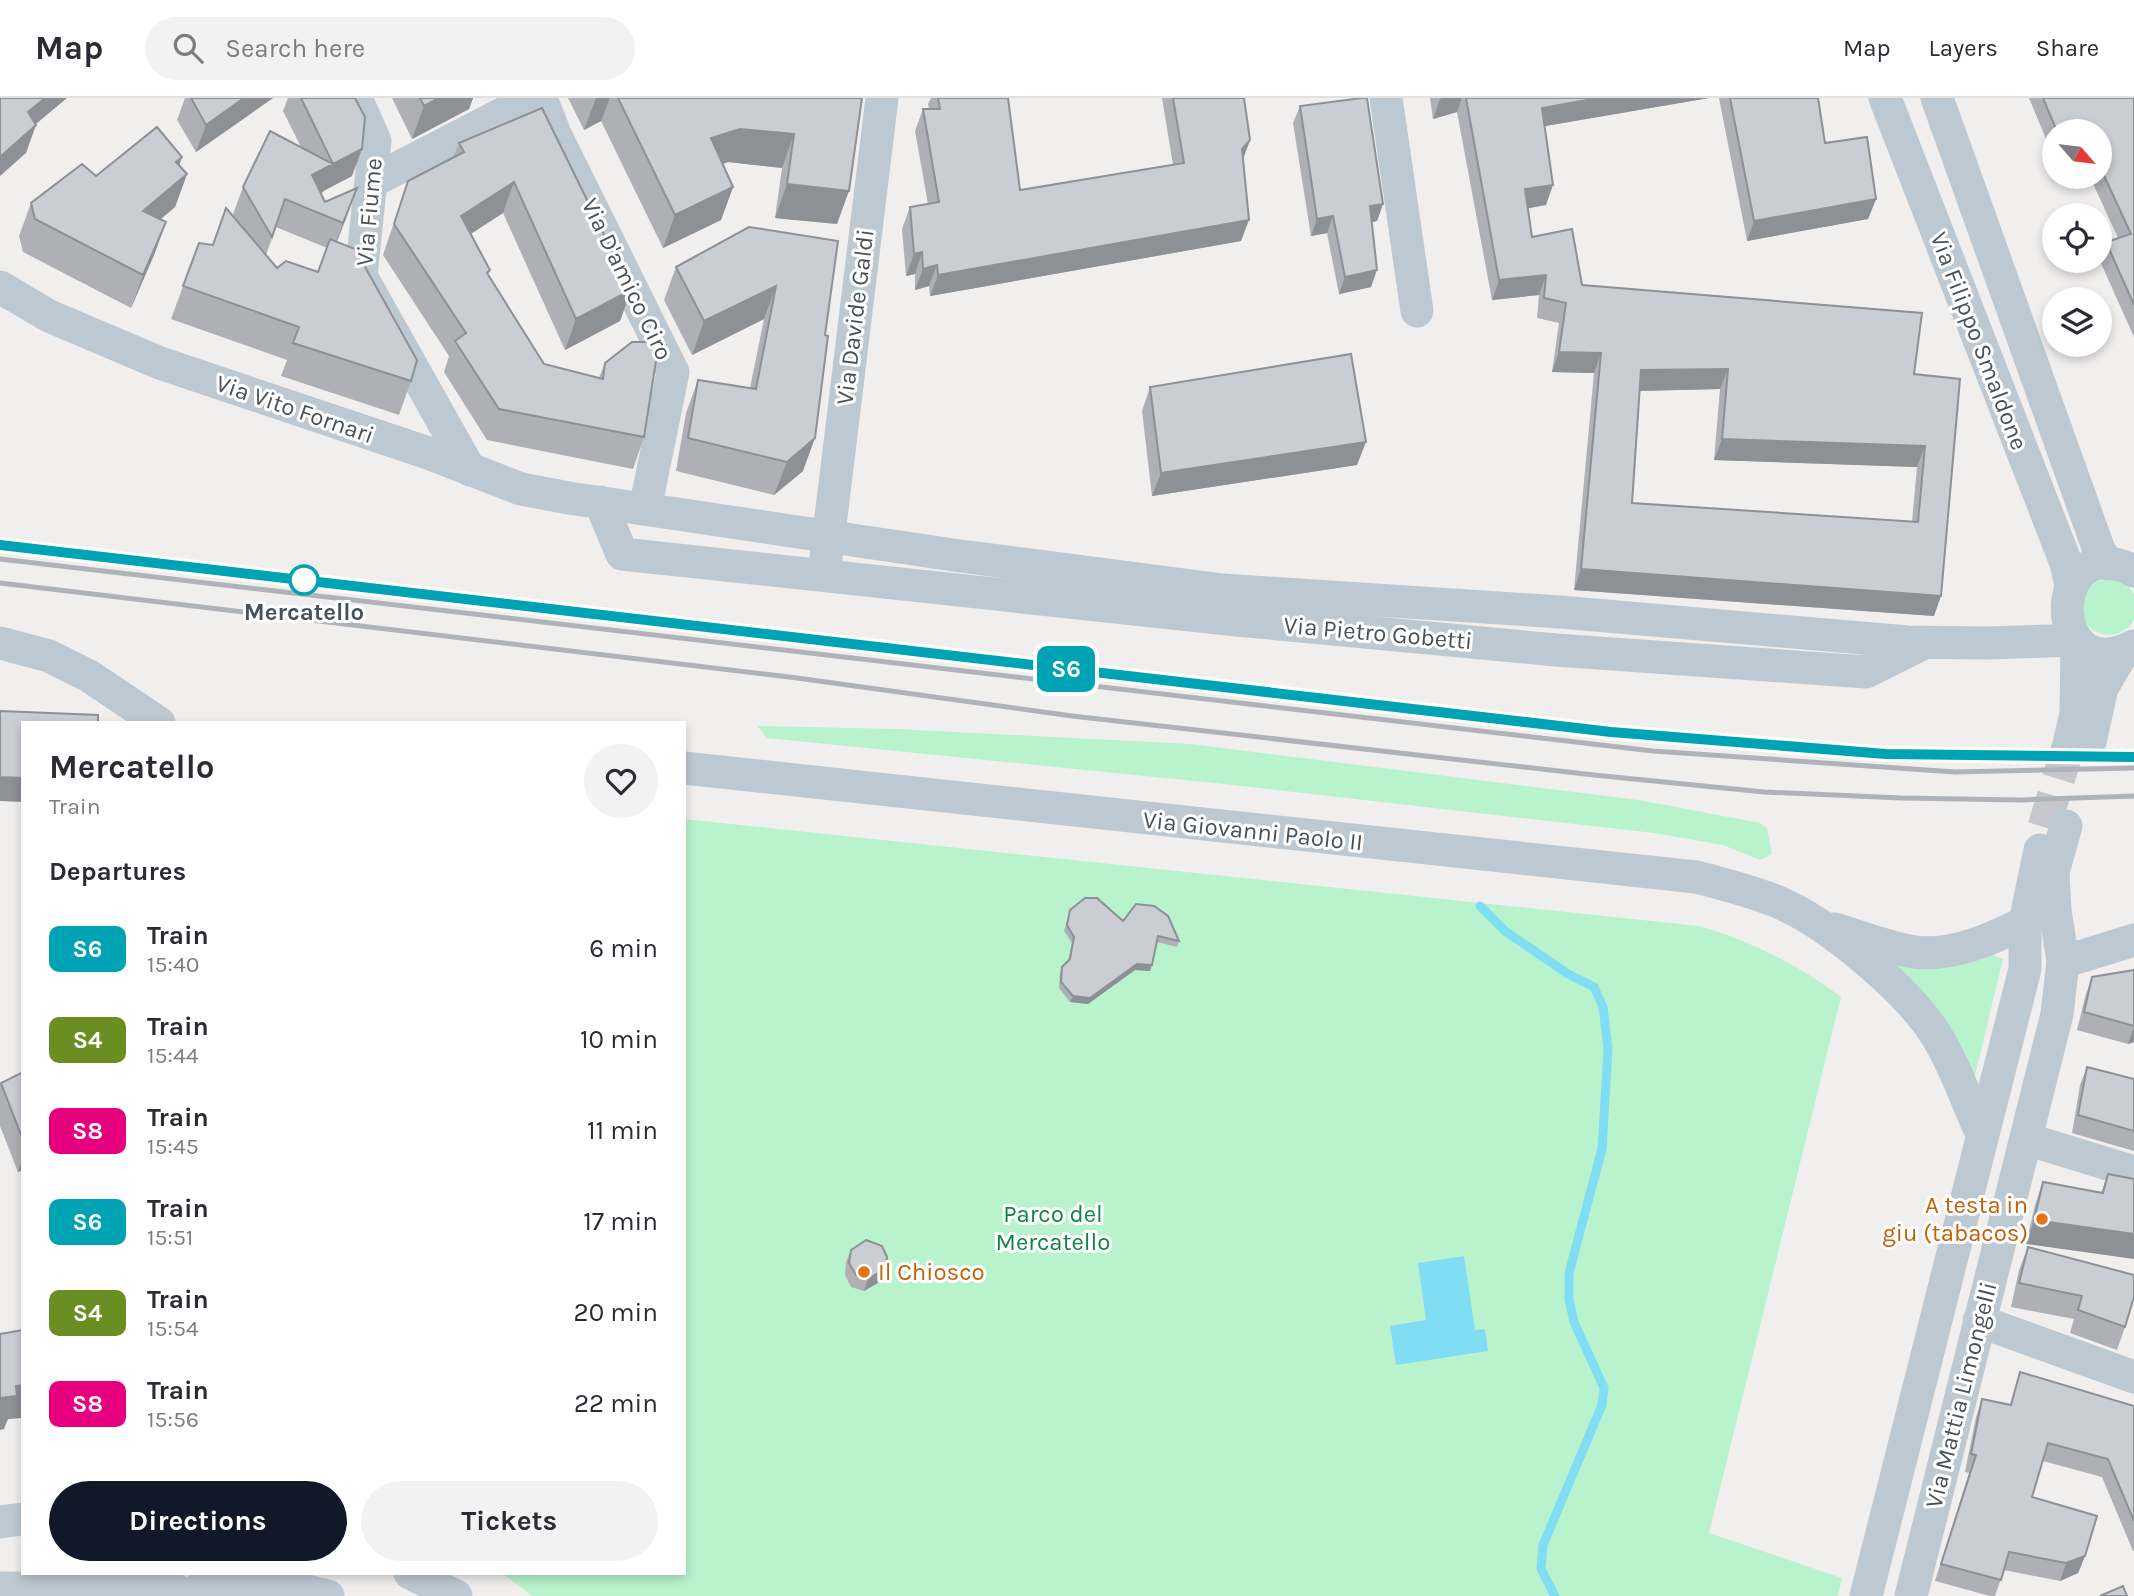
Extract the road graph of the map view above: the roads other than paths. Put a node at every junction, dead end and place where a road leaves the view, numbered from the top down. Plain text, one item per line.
1 (356, 98) edge
2 (533, 98) edge
3 (541, 98) edge
4 (882, 98) edge
5 (1386, 98) edge
6 (1885, 98) edge
7 (1937, 98) edge
8 (373, 181) junction
9 (0, 287) edge
10 (1417, 311) dead end
11 (470, 470) junction
12 (600, 502) junction
13 (645, 509) junction
14 (828, 535) junction
15 (2121, 567) edge
16 (824, 576) junction
17 (2071, 585) junction
18 (1143, 595) junction
19 (1574, 614) junction
20 (2077, 640) junction
21 (1926, 642) junction
22 (0, 643) edge
23 (2128, 649) edge
24 (1571, 650) junction
25 (156, 721) edge
26 (686, 768) edge
27 (2025, 922) junction
28 (1813, 923) junction
29 (2134, 940) edge
30 (2063, 962) junction
31 (1981, 1132) junction
32 (2026, 1139) junction
33 (2134, 1172) edge
34 (1979, 1321) junction
35 (2134, 1377) edge
36 (21, 1518) edge
37 (0, 1522) edge
38 (145, 1575) edge
39 (226, 1575) edge
40 (414, 1575) edge
41 (0, 1588) edge
42 (186, 1590) junction
43 (328, 1596) edge
44 (456, 1596) edge
45 (1866, 1596) edge
46 (1911, 1596) edge

1 - 8 street, Via Fiume
2 - 8 street
3 - 13 street, Via D'amico Ciro
4 - 14 street, Via Davide Galdi
5 - 10 street
6 - 17 street, Via Filippo Smaldone
7 - 15 street, Via Filippo Smaldone
8 - 11 street, Via Fiume
9 - 11 street, Via Vito Fornari
11 - 12 street, Via Vito Fornari
12 - 13 street, Via Vito Fornari
12 - 16 street
13 - 14 street, Via Vito Fornari
14 - 16 street, Via Davide Galdi
14 - 18 street, Via Pietro Gobetti
15 - 17 street
16 - 18 street, Via Pietro Gobetti
17 - 20 street
18 - 19 street, Via Pietro Gobetti
18 - 24 street, Via Pietro Gobetti
19 - 21 street, Via Pietro Gobetti
19 - 24 street
20 - 21 street, Via Pietro Gobetti
20 - 23 street
20 - 23 street
21 - 24 street, Via Pietro Gobetti
22 - 25 street
26 - 28 street, Via Giovanni Paolo II
27 - 28 street, Via Giovanni Paolo II
27 - 30 street, Via Mattia Limongelli
27 - 31 street, Via Mattia Limongelli
28 - 31 street, Via Giovanni Paolo II
29 - 30 street
30 - 32 street, Via Mattia Limongelli
31 - 45 street, Via Mattia Limongelli
32 - 33 street
32 - 34 street, Via Mattia Limongelli
34 - 35 street
34 - 46 street, Via Mattia Limongelli
36 - 37 street
38 - 42 street
39 - 42 street
40 - 44 street
41 - 42 street
42 - 43 street

